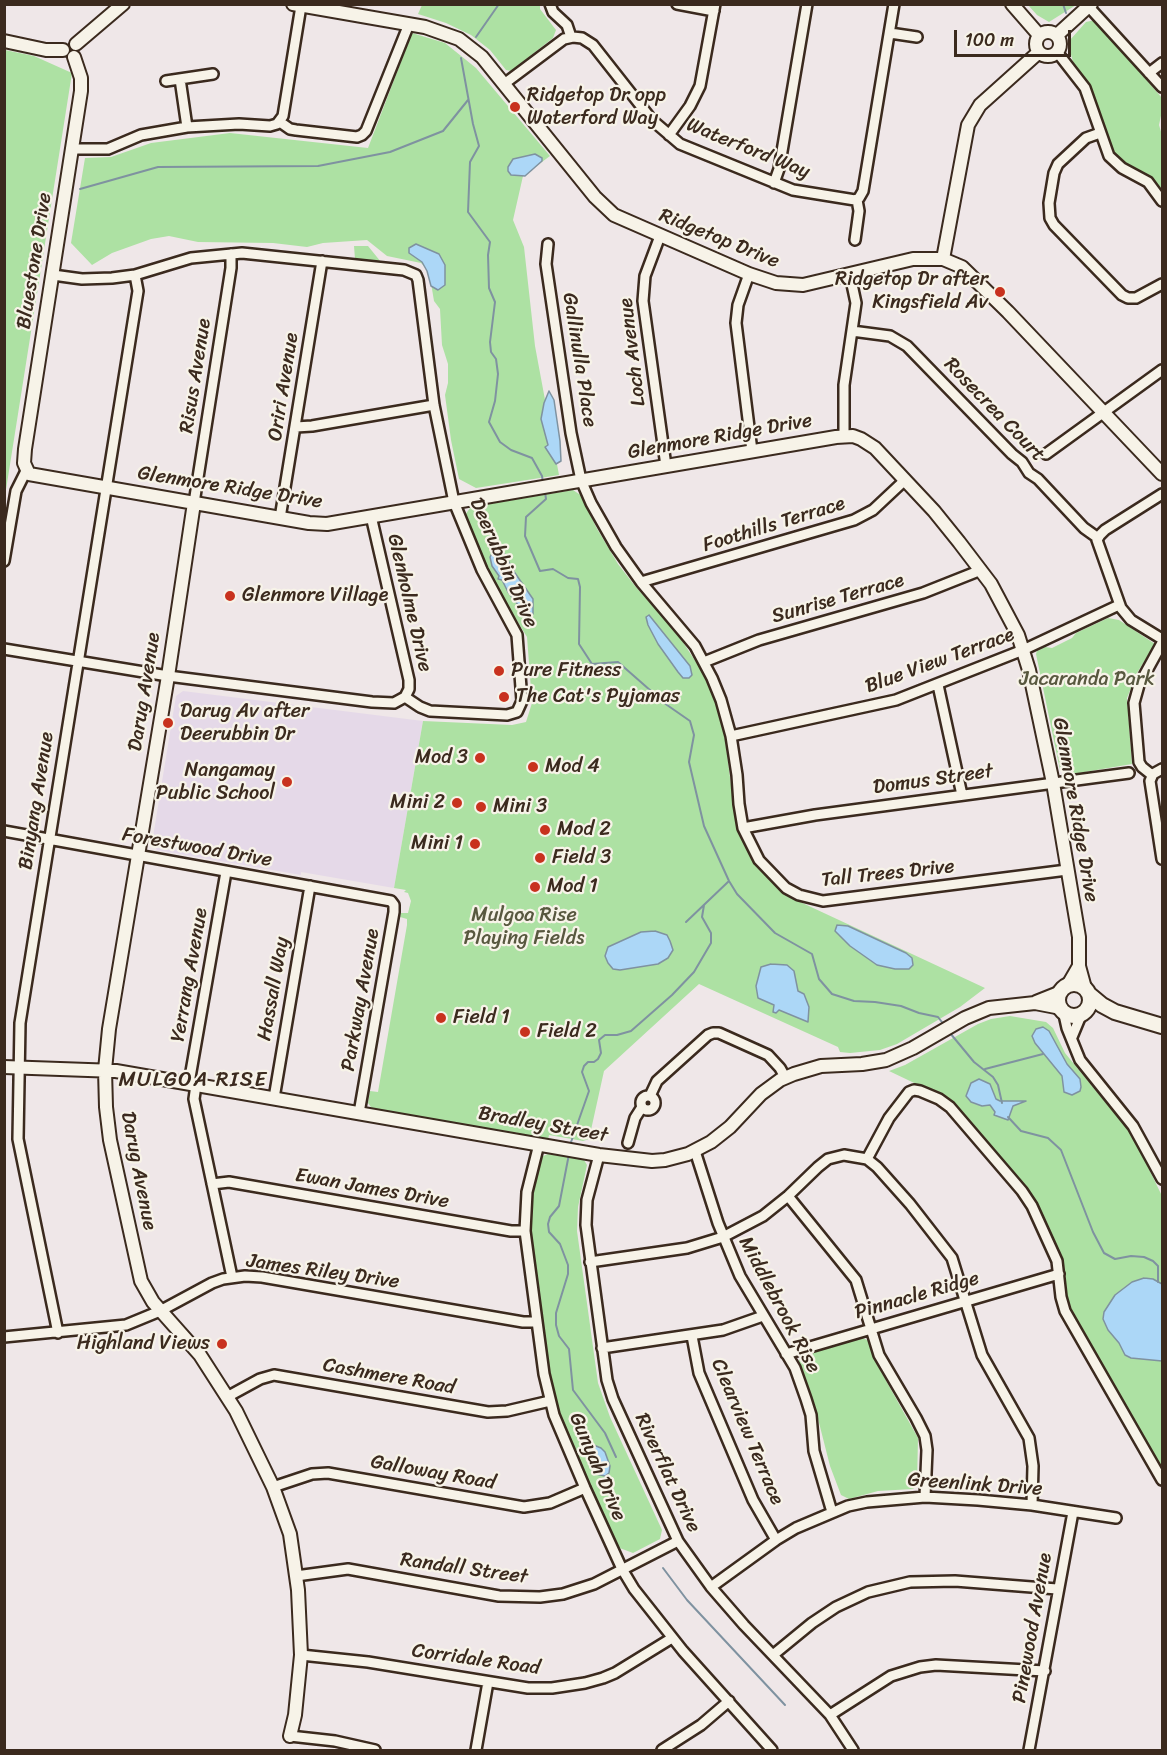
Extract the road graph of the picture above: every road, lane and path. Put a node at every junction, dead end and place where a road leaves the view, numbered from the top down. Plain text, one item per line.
1 (123, 4) edge
2 (550, 4) edge
3 (677, 4) edge
4 (807, 4) edge
5 (894, 4) edge
6 (1012, 4) edge
7 (297, 5) edge
8 (1090, 6) edge
9 (714, 8) edge
10 (409, 24) junction
11 (890, 33) junction
12 (1039, 35) junction
13 (1057, 35) junction
14 (571, 37) junction
15 (917, 37) dead end
16 (4, 41) edge
17 (71, 51) junction
18 (1039, 52) junction
19 (1057, 52) junction
20 (1162, 63) edge
21 (1149, 73) junction
22 (213, 74) dead end
23 (180, 79) junction
24 (166, 81) dead end
25 (504, 84) junction
26 (1162, 87) edge
27 (280, 122) junction
28 (187, 127) junction
29 (1100, 133) junction
30 (669, 135) junction
31 (72, 149) junction
32 (774, 183) junction
33 (857, 200) junction
34 (1162, 201) edge
35 (660, 236) junction
36 (855, 240) dead end
37 (548, 244) dead end
38 (231, 254) junction
39 (944, 259) junction
40 (322, 261) junction
41 (135, 274) junction
42 (749, 274) junction
43 (53, 275) junction
44 (850, 275) junction
45 (1162, 284) edge
46 (852, 331) junction
47 (1162, 370) edge
48 (434, 405) junction
49 (1104, 412) junction
50 (296, 427) junction
51 (844, 436) junction
52 (752, 451) junction
53 (1046, 454) dead end
54 (666, 466) junction
55 (26, 471) junction
56 (1162, 474) edge
57 (581, 480) junction
58 (905, 480) junction
59 (106, 487) junction
60 (1162, 494) edge
61 (454, 502) junction
62 (194, 503) junction
63 (371, 516) junction
64 (280, 518) junction
65 (1098, 538) junction
66 (4, 561) edge
67 (981, 570) junction
68 (641, 582) junction
69 (1119, 605) junction
70 (1162, 641) edge
71 (4, 649) edge
72 (1023, 650) junction
73 (78, 661) junction
74 (704, 662) junction
75 (168, 676) junction
76 (938, 685) junction
77 (405, 697) junction
78 (731, 736) junction
79 (1162, 769) edge
80 (1129, 773) dead end
81 (1151, 780) junction
82 (1053, 783) junction
83 (962, 795) junction
84 (743, 828) junction
85 (4, 831) edge
86 (49, 840) junction
87 (138, 856) junction
88 (1162, 859) edge
89 (1067, 870) junction
90 (226, 872) junction
91 (310, 886) junction
92 (384, 899) joint
93 (1079, 966) junction
94 (1064, 989) junction
95 (1086, 1001) junction
96 (1035, 1003) junction
97 (1062, 1009) junction
98 (1162, 1026) edge
99 (1162, 1031) edge
100 (1072, 1037) junction
101 (4, 1067) edge
102 (19, 1068) junction
103 (105, 1070) junction
104 (785, 1077) junction
105 (193, 1084) junction
106 (274, 1098) junction
107 (359, 1113) junction
108 (628, 1143) dead end
109 (539, 1144) junction
110 (695, 1151) junction
111 (599, 1155) junction
112 (867, 1159) junction
113 (1162, 1179) edge
114 (212, 1184) junction
115 (788, 1196) junction
116 (525, 1230) junction
117 (723, 1237) junction
118 (590, 1262) junction
119 (1059, 1274) junction
120 (232, 1277) junction
121 (965, 1300) junction
122 (160, 1311) junction
123 (764, 1316) junction
124 (537, 1322) junction
125 (871, 1328) junction
126 (58, 1333) junction
127 (692, 1336) junction
128 (4, 1337) edge
129 (602, 1348) junction
130 (786, 1354) junction
131 (227, 1397) junction
132 (550, 1401) junction
133 (1162, 1480) edge
134 (273, 1487) junction
135 (585, 1488) junction
136 (925, 1497) junction
137 (1032, 1505) junction
138 (832, 1512) junction
139 (1073, 1512) junction
140 (1116, 1518) dead end
141 (776, 1540) junction
142 (678, 1541) junction
143 (622, 1569) junction
144 (296, 1576) junction
145 (711, 1587) junction
146 (1057, 1588) junction
147 (672, 1638) junction
148 (301, 1655) junction
149 (773, 1655) junction
150 (1045, 1671) junction
151 (488, 1682) junction
152 (729, 1701) junction
153 (830, 1715) junction
154 (290, 1736) joint
155 (375, 1750) edge
156 (476, 1750) edge
157 (662, 1750) edge
158 (772, 1750) edge
159 (853, 1750) edge
160 (1029, 1750) edge

1 - 17 street
2 - 14 street
3 - 9 street
4 - 32 street
5 - 11 street
6 - 12 street
7 - 10 street, Ridgetop Drive
7 - 27 street
8 - 13 street
8 - 21 street
9 - 30 street
10 - 25 street, Ridgetop Drive
10 - 27 street
11 - 15 street
11 - 33 street
12 - 13 street
12 - 18 street
13 - 19 street
14 - 25 street
14 - 30 street, Waterford Way
16 - 17 street
17 - 31 street, Bluestone Drive
18 - 19 street
18 - 39 street
19 - 29 street
20 - 21 street
21 - 26 street
22 - 23 street
23 - 24 street
23 - 28 street
25 - 35 street, Ridgetop Drive
27 - 28 street
28 - 31 street
29 - 34 street
29 - 45 street
30 - 32 street, Waterford Way
31 - 43 street, Bluestone Drive
32 - 33 street, Waterford Way
33 - 36 street
35 - 42 street, Ridgetop Drive
35 - 54 street, Loch Avenue
37 - 57 street, Gallinulla Place
38 - 40 street, Deerubbin Drive
38 - 41 street, Deerubbin Drive
38 - 62 street, Risus Avenue
39 - 44 street, Ridgetop Drive
39 - 49 street, Ridgetop Drive
40 - 48 street, Deerubbin Drive
40 - 50 street, Oriri Avenue
41 - 43 street, Deerubbin Drive
41 - 59 street, Binyang Avenue
42 - 44 street, Ridgetop Drive
42 - 52 street
43 - 55 street, Bluestone Drive
44 - 46 street
46 - 51 street
46 - 65 street, Rosecrea Court
47 - 49 street
48 - 50 street
48 - 61 street, Deerubbin Drive
49 - 53 street
49 - 56 street, Ridgetop Drive
50 - 64 street, Oriri Avenue
51 - 52 street, Glenmore Ridge Drive
51 - 58 street, Glenmore Ridge Drive
52 - 54 street, Glenmore Ridge Drive
54 - 57 street, Glenmore Ridge Drive
55 - 59 street, Glenmore Ridge Drive
55 - 66 street
57 - 61 street, Glenmore Ridge Drive
57 - 68 street, Tall Trees Drive
58 - 67 street, Glenmore Ridge Drive
58 - 68 street, Foothills Terrace
59 - 62 street, Glenmore Ridge Drive
59 - 73 street, Binyang Avenue
60 - 65 street
61 - 63 street, Glenmore Ridge Drive
61 - 77 street, Deerubbin Drive
62 - 64 street, Glenmore Ridge Drive
62 - 75 street, Darug Avenue
63 - 64 street, Glenmore Ridge Drive
63 - 77 street, Glenholme Drive
65 - 69 street
67 - 72 street, Glenmore Ridge Drive
67 - 74 street, Sunrise Terrace
68 - 74 street, Tall Trees Drive
69 - 70 street
69 - 72 street, Blue View Terrace
70 - 81 street
71 - 73 street
72 - 76 street, Blue View Terrace
72 - 82 street, Glenmore Ridge Drive
73 - 75 street
73 - 86 street, Binyang Avenue
74 - 78 street, Tall Trees Drive
75 - 77 street
75 - 87 street, Darug Avenue
76 - 78 street, Blue View Terrace
76 - 83 street
78 - 84 street, Tall Trees Drive
79 - 81 street
80 - 82 street, Domus Street
81 - 88 street
82 - 83 street, Domus Street
82 - 89 street, Glenmore Ridge Drive
83 - 84 street, Domus Street
84 - 89 street, Tall Trees Drive
85 - 86 street, Forestwood Drive
86 - 87 street, Forestwood Drive
86 - 102 street, Binyang Avenue
87 - 90 street, Forestwood Drive
87 - 103 street, Darug Avenue
89 - 93 street, Glenmore Ridge Drive
90 - 91 street, Forestwood Drive
90 - 105 street, Yerrang Avenue
91 - 92 street, Forestwood Drive
91 - 106 street, Hassall Way
92 - 107 street, Parkway Avenue
93 - 94 street
93 - 95 street, Glenmore Ridge Drive
94 - 95 main road
94 - 96 street, Bradley Street
94 - 97 main road
95 - 97 main road
95 - 98 main road
95 - 99 main road
95 - 100 street
96 - 97 street, Bradley Street
96 - 104 street, Bradley Street
97 - 100 street
100 - 113 street
101 - 102 street, Bradley Street
102 - 103 street, Bradley Street
102 - 126 street, Binyang Avenue
103 - 105 street, Bradley Street
103 - 122 street, Darug Avenue
104 - 108 street
104 - 110 street, Bradley Street
105 - 106 street, Bradley Street
105 - 114 street, Yerrang Avenue
106 - 107 street, Bradley Street
107 - 109 street, Bradley Street
109 - 111 street, Bradley Street
109 - 116 street, Gunyah Drive
110 - 111 street, Bradley Street
110 - 117 street, Middlebrook Rise
111 - 118 street, Riverflat Drive
112 - 115 street
112 - 119 street
112 - 121 street
114 - 116 street, Ewan James Drive
114 - 120 street, Yerrang Avenue
115 - 117 street
115 - 125 street
116 - 124 street, Gunyah Drive
117 - 118 street
117 - 123 street, Middlebrook Rise
118 - 129 street, Riverflat Drive
119 - 121 street, Pinnacle Ridge
119 - 133 street
120 - 122 street, James Riley Drive
120 - 124 street, James Riley Drive
121 - 125 street, Pinnacle Ridge
121 - 137 street
122 - 126 street, James Riley Drive
122 - 131 street, Darug Avenue
123 - 127 street
123 - 130 street, Middlebrook Rise
124 - 132 street, Gunyah Drive
125 - 130 street, Pinnacle Ridge
125 - 136 street
126 - 128 street, James Riley Drive
127 - 129 street
127 - 141 street, Clearview Terrace
129 - 142 street, Riverflat Drive
130 - 138 street, Middlebrook Rise
131 - 132 street, Cashmere Road
131 - 134 street, Darug Avenue
132 - 135 street, Gunyah Drive
134 - 135 street, Galloway Road
134 - 144 street, Darug Avenue
135 - 143 street, Gunyah Drive
136 - 137 street, Greenlink Drive
136 - 138 street, Greenlink Drive
137 - 139 street, Greenlink Drive
138 - 141 street, Greenlink Drive
139 - 140 street, Greenlink Drive
139 - 146 street, Pinewood Avenue
141 - 145 street, Greenlink Drive
142 - 143 street
142 - 145 street, Riverflat Drive
143 - 144 street, Randall Street
143 - 147 street, Gunyah Drive
144 - 148 street, Darug Avenue
145 - 149 street, Riverflat Drive
146 - 149 street
146 - 150 street, Pinewood Avenue
147 - 151 street, Corridale Road
147 - 152 street, Gunyah Drive
148 - 151 street, Corridale Road
148 - 154 street, Darug Avenue
149 - 153 street, Riverflat Drive
150 - 153 street
150 - 160 street, Pinewood Avenue
151 - 156 street
152 - 157 street
152 - 158 street, Gunyah Drive
153 - 159 street, Riverflat Drive
154 - 155 street

